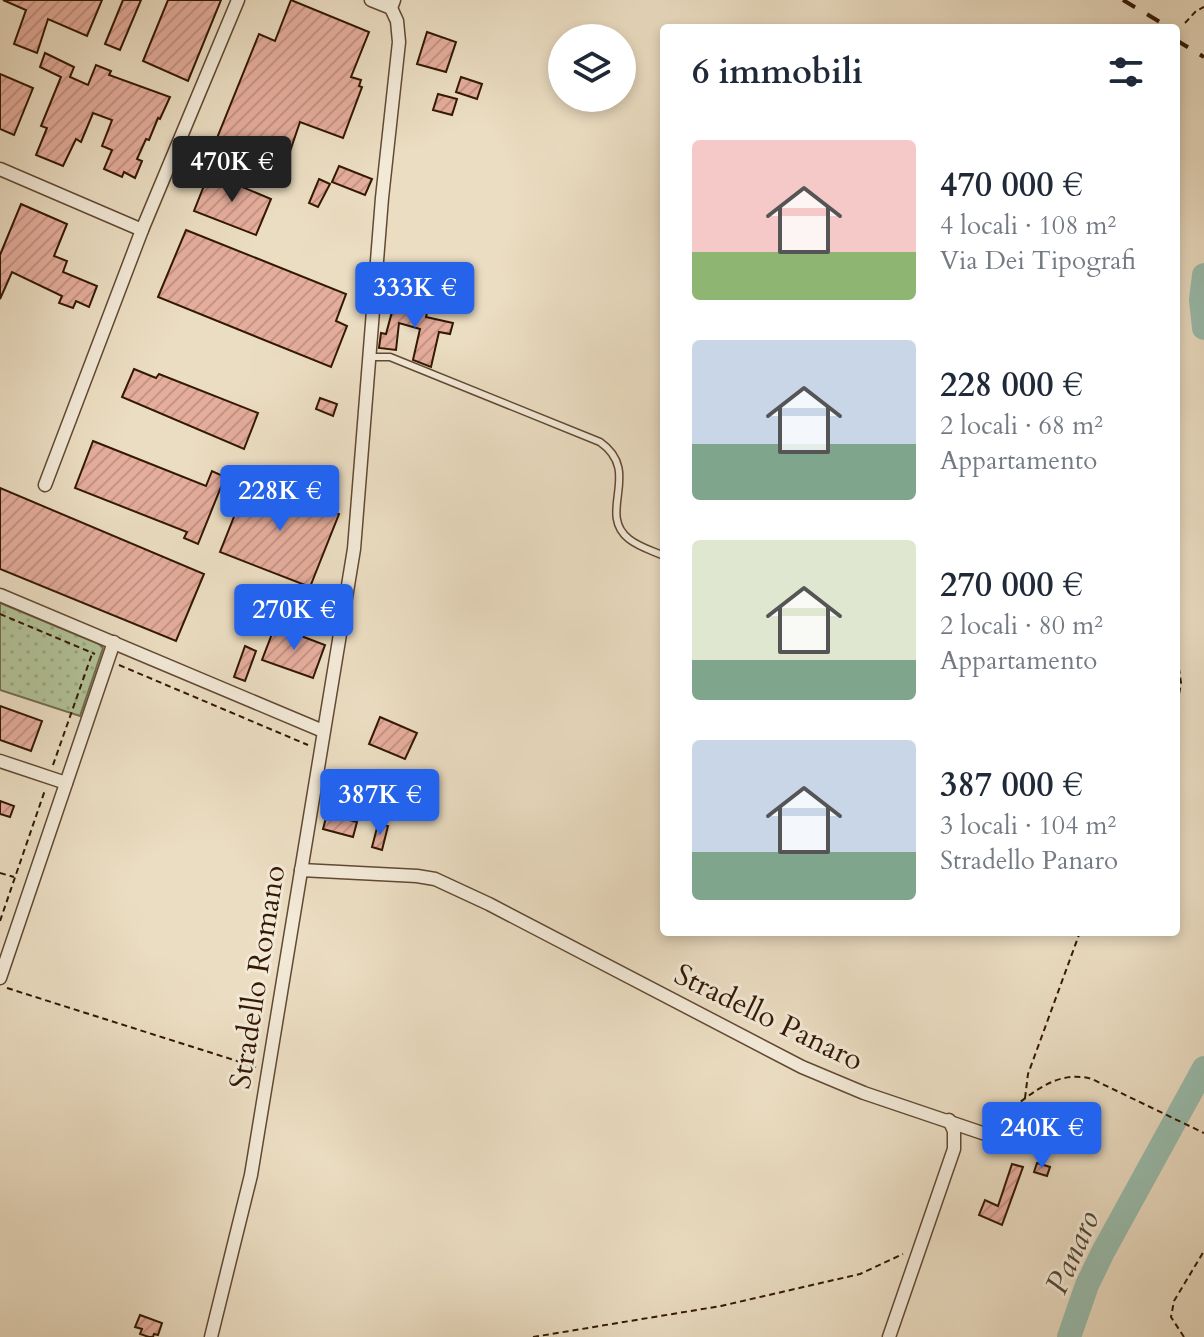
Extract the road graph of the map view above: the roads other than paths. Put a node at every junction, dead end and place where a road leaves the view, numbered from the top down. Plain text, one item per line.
1 (238, 0) edge
2 (371, 0) edge
3 (392, 4) edge
4 (0, 169) edge
5 (142, 230) junction
6 (368, 357) junction
7 (45, 485) dead end
8 (660, 554) edge
9 (0, 595) edge
10 (114, 642) junction
11 (323, 731) junction
12 (0, 761) edge
13 (66, 783) junction
14 (301, 870) junction
15 (0, 978) edge
16 (949, 1120) junction
17 (1006, 1141) dead end
18 (211, 1337) edge
19 (889, 1337) edge

1 - 5 street
2 - 3 street
3 - 6 street, Stradello Romano
4 - 5 street
5 - 7 street
6 - 8 lane
6 - 11 street, Stradello Romano
9 - 10 street
10 - 11 street
10 - 13 street
11 - 14 street, Stradello Romano
12 - 13 street
13 - 15 street
14 - 16 street, Stradello Panaro
14 - 18 street, Stradello Romano
16 - 17 street, Stradello Panaro
16 - 19 street

